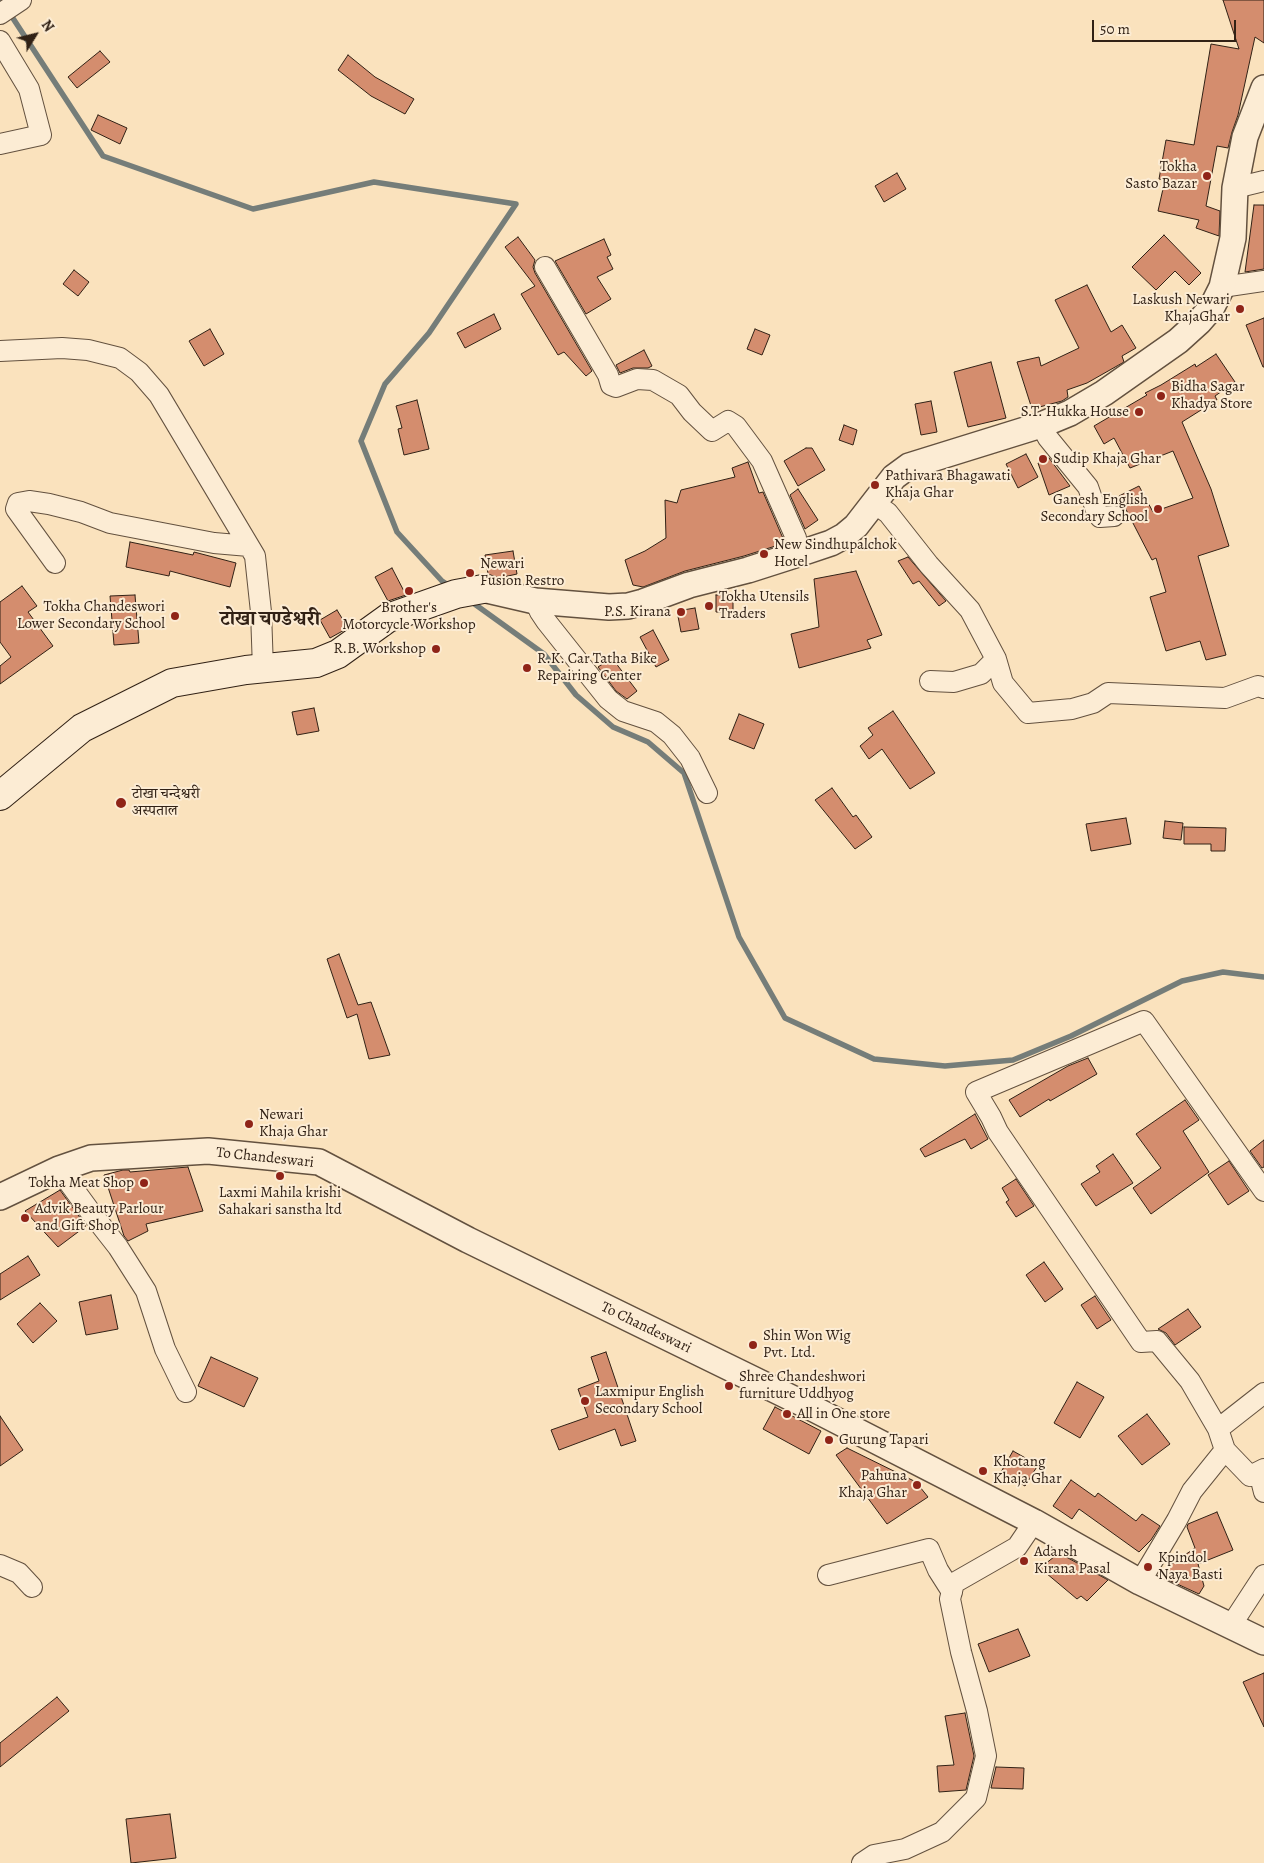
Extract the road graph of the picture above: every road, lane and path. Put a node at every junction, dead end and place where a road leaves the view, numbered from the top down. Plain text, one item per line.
1 (20, 1) edge
2 (0, 14) edge
3 (0, 41) edge
4 (1264, 88) edge
5 (0, 144) edge
6 (1264, 181) edge
7 (1235, 188) junction
8 (545, 266) dead end
9 (1264, 282) edge
10 (1222, 287) junction
11 (0, 351) edge
12 (1041, 424) junction
13 (874, 503) junction
14 (1114, 516) dead end
15 (249, 546) junction
16 (798, 554) junction
17 (55, 563) dead end
18 (483, 589) joint
19 (535, 601) junction
20 (996, 659) junction
21 (262, 669) junction
22 (930, 681) dead end
23 (1264, 688) edge
24 (707, 793) dead end
25 (0, 796) edge
26 (60, 1168) junction
27 (1264, 1190) edge
28 (0, 1197) edge
29 (186, 1392) dead end
30 (1264, 1393) edge
31 (1218, 1429) junction
32 (1226, 1450) junction
33 (1264, 1469) edge
34 (1264, 1481) edge
35 (1264, 1492) edge
36 (1034, 1522) junction
37 (0, 1565) edge
38 (828, 1575) dead end
39 (1264, 1575) edge
40 (1140, 1582) junction
41 (32, 1587) dead end
42 (952, 1592) junction
43 (1230, 1627) junction
44 (1264, 1642) edge
45 (872, 1860) edge

1 - 2 street
3 - 5 street
4 - 7 street
6 - 7 street
7 - 10 street
8 - 16 street
9 - 10 street
10 - 12 street
11 - 15 street
12 - 13 street
12 - 14 street
13 - 16 street
13 - 20 street
15 - 17 street
15 - 21 street
16 - 19 street
18 - 19 street
18 - 21 main road
19 - 24 street
20 - 22 street
20 - 23 street
21 - 25 main road
26 - 28 street, To Chandeswari
26 - 29 street
26 - 36 street, To Chandeswari
27 - 31 street
30 - 31 street
31 - 32 street
32 - 33 street
32 - 40 street
34 - 35 street
36 - 40 street, To Chandeswari
36 - 42 street
37 - 41 street
38 - 42 street
39 - 43 street
40 - 43 street, To Chandeswari
42 - 45 street
43 - 44 street, To Chandeswari

